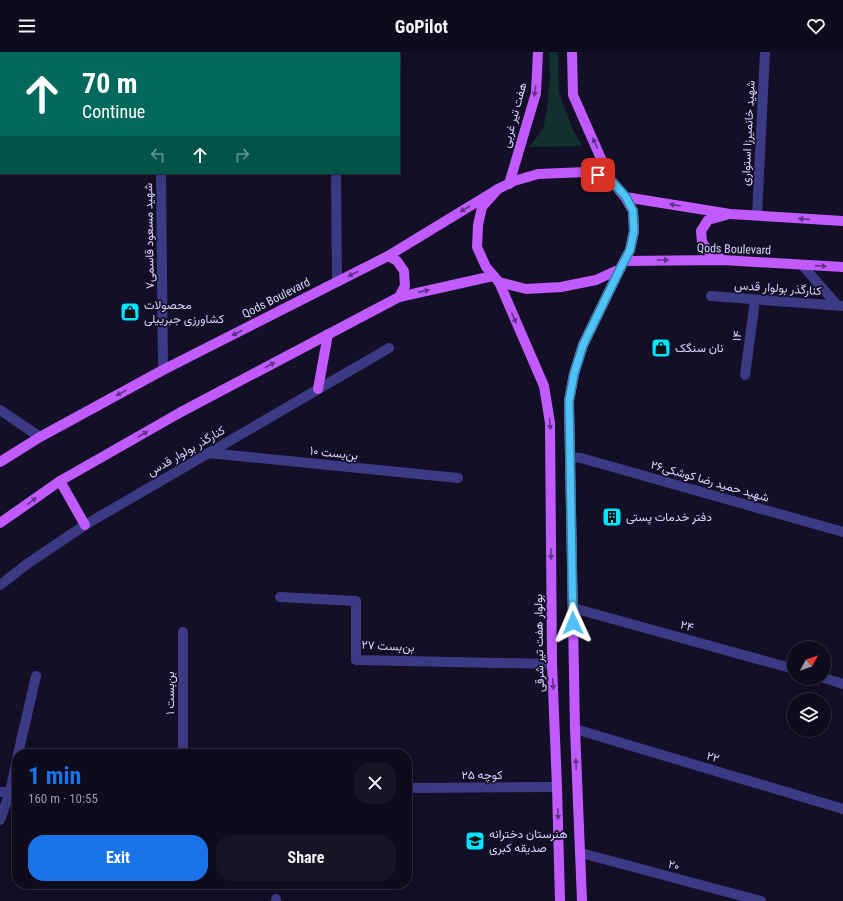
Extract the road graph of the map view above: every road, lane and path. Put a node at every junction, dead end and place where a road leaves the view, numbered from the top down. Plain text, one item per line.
1 (538, 52) edge
2 (572, 52) edge
3 (765, 52) edge
4 (161, 174) edge
5 (336, 174) edge
6 (610, 179) junction
7 (509, 184) junction
8 (498, 189) junction
9 (626, 197) junction
10 (730, 214) junction
11 (757, 215) junction
12 (843, 221) edge
13 (388, 256) junction
14 (723, 260) junction
15 (622, 265) junction
16 (802, 265) junction
17 (843, 267) edge
18 (496, 279) junction
19 (337, 282) junction
20 (711, 296) dead end
21 (398, 297) junction
22 (755, 300) junction
23 (841, 306) edge
24 (328, 334) junction
25 (389, 348) dead end
26 (163, 370) junction
27 (745, 375) dead end
28 (318, 389) junction
29 (0, 410) edge
30 (40, 437) junction
31 (208, 453) junction
32 (570, 457) junction
33 (0, 462) edge
34 (458, 478) dead end
35 (60, 481) junction
36 (0, 524) edge
37 (85, 525) junction
38 (843, 532) edge
39 (0, 585) edge
40 (280, 597) dead end
41 (573, 608) junction
42 (183, 632) dead end
43 (552, 664) junction
44 (787, 667) edge
45 (36, 676) dead end
46 (831, 680) edge
47 (843, 684) edge
48 (575, 729) junction
49 (19, 749) edge
50 (183, 749) edge
51 (12, 780) edge
52 (412, 788) edge
53 (557, 788) junction
54 (9, 792) edge
55 (843, 809) edge
56 (0, 820) edge
57 (581, 853) junction
58 (560, 901) edge
59 (582, 901) edge
60 (761, 901) edge

1 -> 7 main road, هفت تیر غربی
6 -> 2 main road
3 - 11 street, شهید خانمیرزا استواری
4 - 26 street, شهید مسعود قاسمی۷
5 - 19 street
6 - 7 main road
6 - 9 main road
7 - 8 main road
8 -> 13 main road, Qods Boulevard
8 - 18 main road
10 -> 9 main road
9 - 15 main road
10 - 11 main road
10 - 14 main road
12 -> 11 main road
13 -> 19 main road, Qods Boulevard
13 - 21 main road
15 -> 14 main road, Qods Boulevard
14 - 16 main road, Qods Boulevard
15 - 18 main road
15 - 32 main road
16 -> 17 main road, Qods Boulevard
16 - 23 street
21 -> 18 main road
18 -> 43 main road, بولوار هفت تیر شرقی
19 -> 26 main road, Qods Boulevard
20 - 22 street, کنارگذر بولوار قدس
21 - 24 main road
22 - 23 street, کنارگذر بولوار قدس
22 - 27 street, ۱۴
24 - 28 main road
35 -> 24 main road
25 - 28 street, کنارگذر بولوار قدس
26 -> 30 main road, Qods Boulevard
28 - 31 street, کنارگذر بولوار قدس
29 - 30 street
30 - 33 main road, Qods Boulevard
31 - 34 street, بن‌بست ۱۰
31 - 37 street, کنارگذر بولوار قدس
32 - 38 street, شهید حمید رضا کوشکی۲۶
32 - 41 main road
36 -> 35 main road
35 - 37 main road
37 - 39 street, کنارگذر بولوار قدس
40 - 43 street, بن‌بست ۲۷
41 - 44 street, ۲۴
41 - 48 main road
42 - 50 street, بن‌بست ۱
43 -> 53 main road, بولوار هفت تیر شرقی
45 - 49 street
46 - 47 street
48 - 55 street, ۲۲
57 -> 48 main road
51 - 54 street
52 - 53 street, کوچه ۲۵
53 -> 58 main road, بولوار هفت تیر شرقی
54 - 56 street
57 - 59 main road
57 - 60 street, ۲۰

